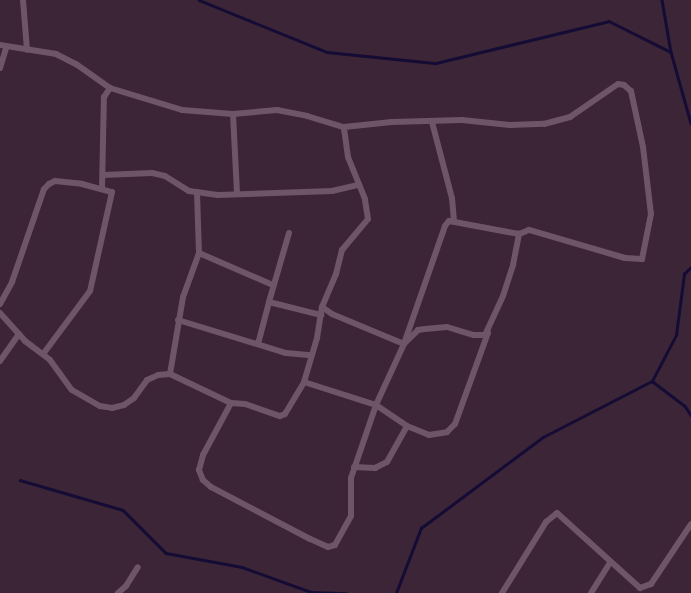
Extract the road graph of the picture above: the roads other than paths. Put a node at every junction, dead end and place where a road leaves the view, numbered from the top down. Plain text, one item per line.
1 (23, 0) edge
2 (3, 46) edge
3 (27, 50) junction
4 (0, 68) edge
5 (110, 88) junction
6 (233, 114) junction
7 (432, 122) junction
8 (344, 127) junction
9 (103, 175) junction
10 (359, 185) junction
11 (102, 189) junction
12 (197, 192) junction
13 (237, 194) junction
14 (454, 220) junction
15 (289, 233) dead end
16 (519, 234) junction
17 (199, 253) junction
18 (274, 285) junction
19 (269, 302) junction
20 (0, 304) edge
21 (322, 307) junction
22 (0, 313) edge
23 (321, 315) junction
24 (178, 320) junction
25 (488, 333) junction
26 (19, 334) junction
27 (258, 344) junction
28 (404, 344) junction
29 (44, 353) junction
30 (311, 355) junction
31 (0, 360) edge
32 (170, 374) junction
33 (304, 382) junction
34 (231, 403) junction
35 (376, 405) junction
36 (407, 426) junction
37 (354, 468) junction
38 (691, 524) edge
39 (689, 535) edge
40 (610, 563) junction
41 (138, 567) dead end
42 (118, 593) edge
43 (502, 593) edge
44 (591, 593) edge

1 - 3 street
2 - 3 street
2 - 4 street
3 - 5 street
5 - 6 street
5 - 9 street
6 - 8 street
6 - 13 street
7 - 8 street
7 - 14 street
7 - 16 street
8 - 10 street
9 - 11 street
9 - 12 street
10 - 13 street
10 - 21 street
11 - 20 street
11 - 29 street
12 - 13 street
12 - 17 street
14 - 16 street
14 - 28 street
15 - 18 street
16 - 25 street
17 - 18 street
17 - 24 street
18 - 19 street
19 - 23 street
19 - 27 street
21 - 23 street
21 - 28 street
22 - 26 street
23 - 30 street
24 - 27 street
24 - 32 street
25 - 28 street
25 - 36 street
26 - 29 street
26 - 31 street
27 - 30 street
28 - 35 street
29 - 32 street
30 - 33 street
32 - 34 street
33 - 34 street
33 - 35 street
34 - 37 street
35 - 36 street
35 - 37 street
36 - 37 street
38 - 39 street
39 - 40 street
40 - 43 street
40 - 44 street
41 - 42 street

